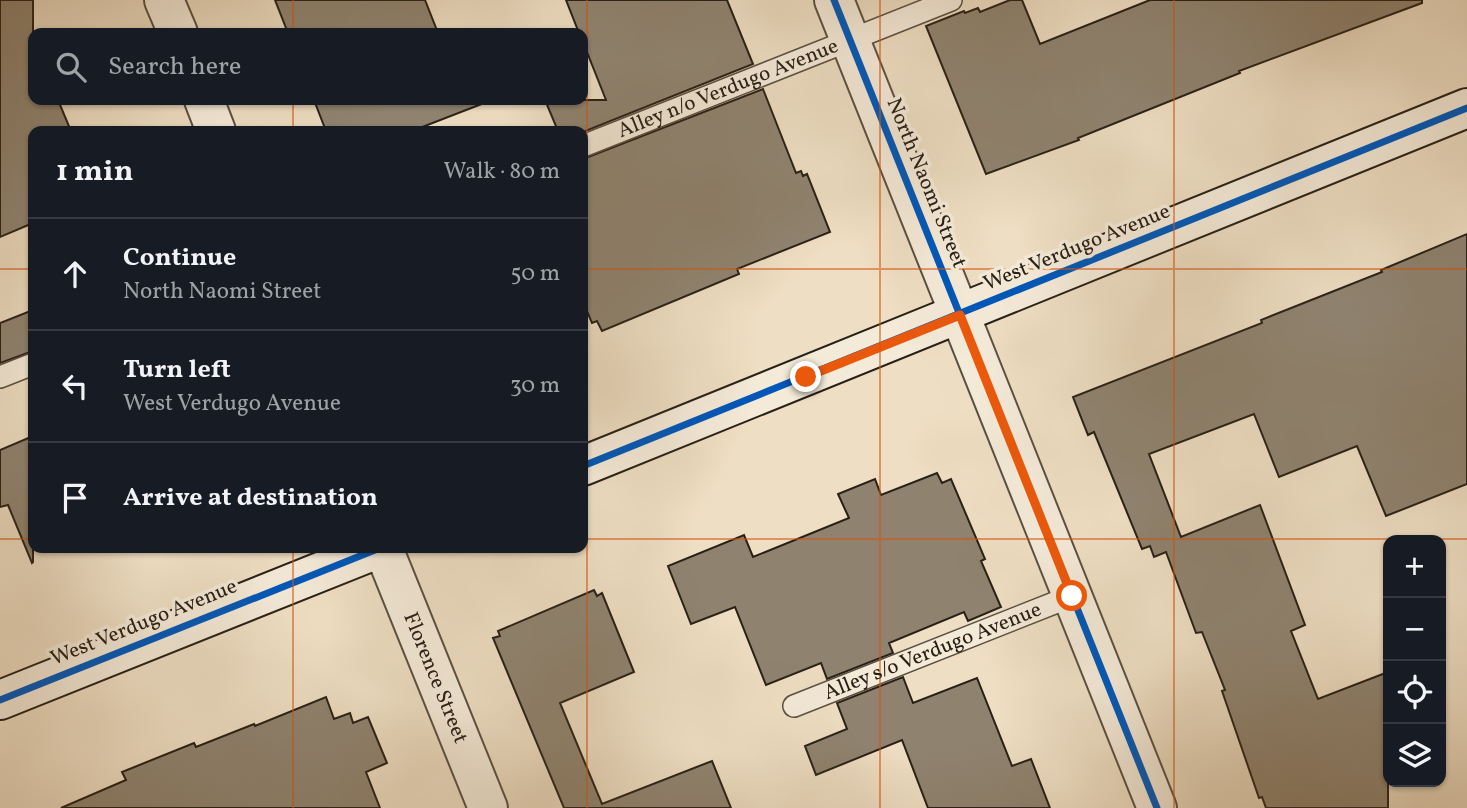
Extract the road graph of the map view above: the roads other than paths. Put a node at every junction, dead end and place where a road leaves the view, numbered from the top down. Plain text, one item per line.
1 (164, 0) edge
2 (834, 0) edge
3 (951, 0) edge
4 (175, 28) edge
5 (850, 41) junction
6 (206, 105) edge
7 (1467, 108) edge
8 (214, 126) edge
9 (588, 144) edge
10 (960, 315) junction
11 (28, 366) edge
12 (0, 377) edge
13 (588, 464) edge
14 (369, 553) edge
15 (384, 553) edge
16 (1072, 596) junction
17 (0, 700) edge
18 (794, 706) dead end
19 (488, 808) edge
20 (1157, 808) edge

1 - 4 main road
2 - 5 main road, North Naomi Street
3 - 5 lane, Alley n/o Verdugo Avenue
5 - 9 lane, Alley n/o Verdugo Avenue
5 - 10 main road, North Naomi Street
6 - 8 main road
7 - 10 main road, West Verdugo Avenue
10 - 13 main road, West Verdugo Avenue
10 - 16 main road, North Naomi Street
11 - 12 lane
14 - 17 main road, West Verdugo Avenue
15 - 19 main road, Florence Street
16 - 18 lane, Alley s/o Verdugo Avenue
16 - 20 main road, North Naomi Street

